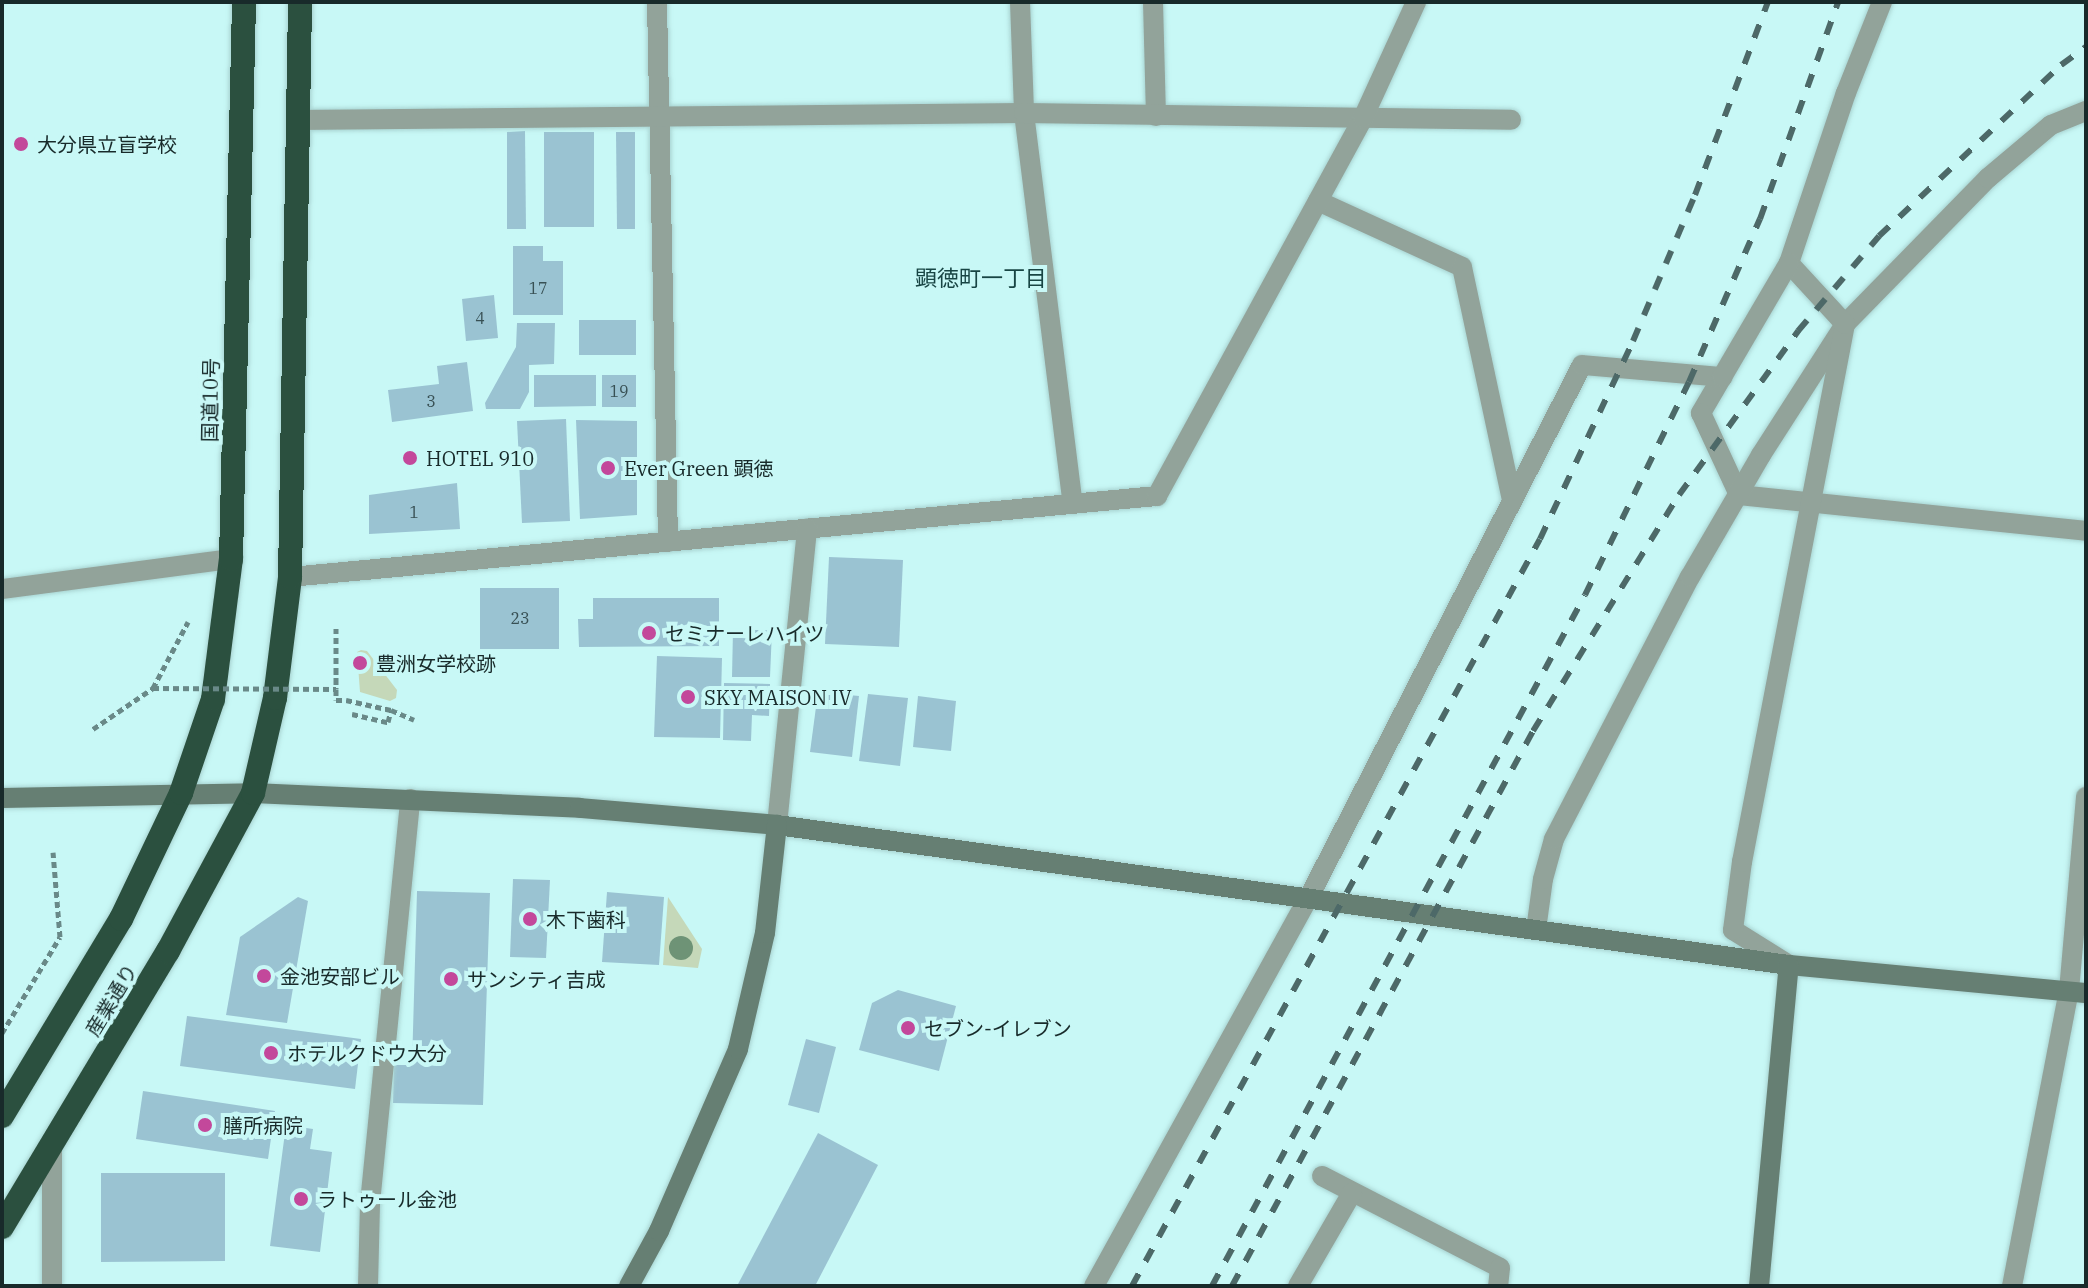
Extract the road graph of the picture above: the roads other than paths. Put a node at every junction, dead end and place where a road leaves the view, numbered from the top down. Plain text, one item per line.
1 (244, 2) edge
2 (300, 2) edge
3 (657, 2) edge
4 (1020, 2) edge
5 (1153, 2) edge
6 (1416, 2) edge
7 (1882, 2) edge
8 (2086, 111) edge
9 (1024, 113) junction
10 (657, 116) junction
11 (1156, 116) junction
12 (1363, 118) junction
13 (297, 120) junction
14 (1511, 120) dead end
15 (1318, 201) junction
16 (1789, 263) junction
17 (1845, 324) junction
18 (1722, 377) junction
19 (1739, 495) junction
20 (1512, 501) junction
21 (1810, 503) junction
22 (1073, 504) junction
23 (807, 529) junction
24 (2086, 531) edge
25 (668, 542) junction
26 (231, 559) junction
27 (290, 577) junction
28 (2, 589) edge
29 (181, 793) junction
30 (253, 793) junction
31 (2086, 797) edge
32 (2, 798) edge
33 (410, 799) junction
34 (777, 825) junction
35 (1308, 899) junction
36 (1536, 930) junction
37 (1789, 965) junction
38 (2078, 992) edge
39 (2, 1116) edge
40 (52, 1148) junction
41 (1322, 1176) dead end
42 (1352, 1193) junction
43 (2, 1227) edge
44 (52, 1286) edge
45 (368, 1286) edge
46 (629, 1286) edge
47 (1094, 1286) edge
48 (1298, 1286) edge
49 (1498, 1286) edge
50 (1759, 1286) edge
51 (2012, 1286) edge

1 - 26 highway, 国道10号
2 - 13 highway
3 - 10 street
4 - 9 street
5 - 11 street
6 - 12 street
7 - 16 street
8 - 17 street
9 - 10 street
9 - 11 street
9 - 22 street
10 - 13 street
10 - 25 street
11 - 12 street
12 - 14 street
12 - 15 street
13 - 27 highway
15 - 20 street
15 - 22 street
16 - 17 street
16 - 18 street
17 - 19 street
17 - 21 street
18 - 19 street
18 - 20 street
19 - 21 street
19 - 36 street
20 - 35 street
21 - 24 street
21 - 37 street
22 - 23 street
23 - 25 street
23 - 34 street
25 - 27 street
26 - 28 street
26 - 29 highway, 国道10号
27 - 30 highway
29 - 30 street
29 - 32 street
29 - 39 highway, 産業通り
30 - 33 street
30 - 40 highway, 産業通り
31 - 38 street
33 - 34 street
33 - 45 street
34 - 35 street
34 - 46 street
35 - 36 street
35 - 47 street
36 - 37 street
37 - 38 street
37 - 50 street
38 - 51 street
40 - 43 highway, 産業通り
40 - 44 street
41 - 42 street
42 - 48 street
42 - 49 street

